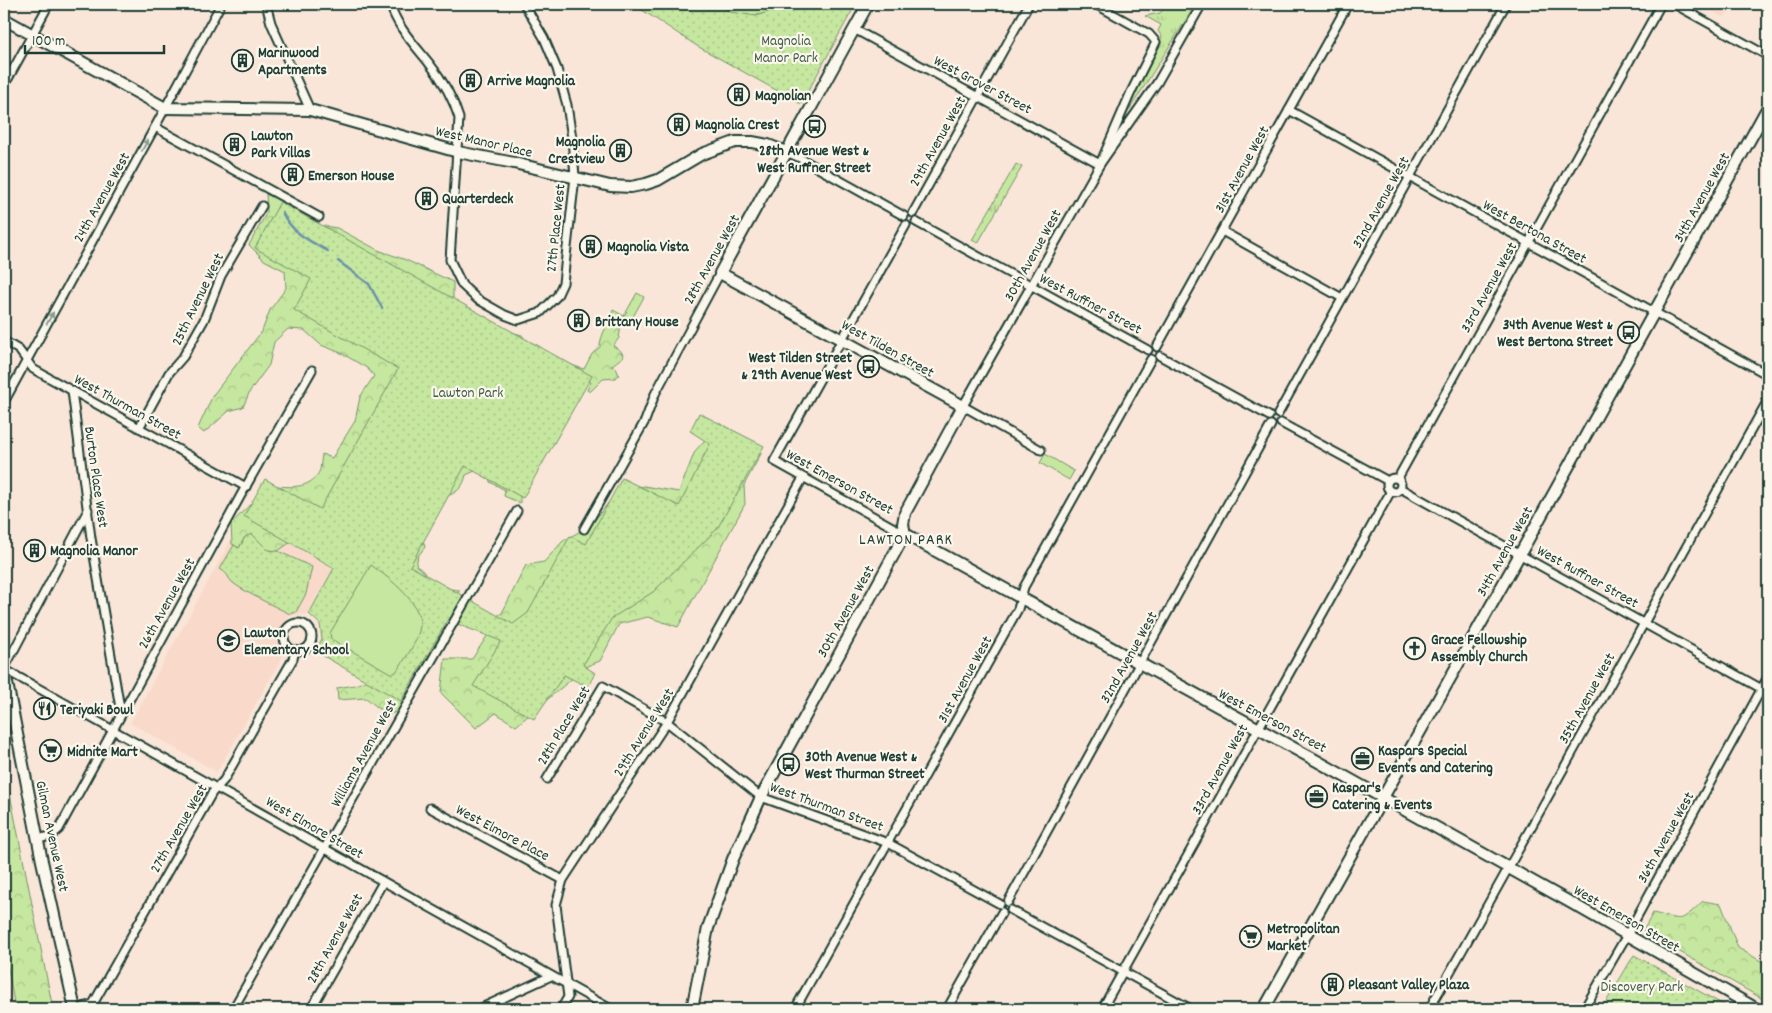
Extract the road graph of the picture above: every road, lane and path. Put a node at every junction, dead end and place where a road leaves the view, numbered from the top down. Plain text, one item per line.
1 (49, 4) edge
2 (221, 4) edge
3 (266, 4) edge
4 (390, 4) edge
5 (524, 4) edge
6 (868, 4) edge
7 (1029, 4) edge
8 (1095, 4) edge
9 (1202, 4) edge
10 (1348, 4) edge
11 (1506, 4) edge
12 (1661, 4) edge
13 (1674, 4) edge
14 (4, 19) edge
15 (854, 29) junction
16 (32, 34) junction
17 (1768, 56) edge
18 (4, 86) edge
19 (978, 97) junction
20 (1768, 107) edge
21 (166, 108) junction
22 (310, 110) junction
23 (1289, 110) junction
24 (155, 127) junction
25 (458, 152) junction
26 (786, 152) junction
27 (1100, 164) junction
28 (575, 177) junction
29 (1410, 177) junction
30 (262, 206) dead end
31 (913, 213) junction
32 (904, 216) junction
33 (319, 217) dead end
34 (916, 222) junction
35 (906, 225) junction
36 (1222, 232) junction
37 (1528, 242) junction
38 (720, 272) junction
39 (1031, 287) junction
40 (1342, 298) junction
41 (1654, 312) junction
42 (842, 340) junction
43 (4, 341) edge
44 (1157, 348) junction
45 (1148, 350) junction
46 (1160, 356) junction
47 (1151, 359) junction
48 (27, 360) junction
49 (312, 370) dead end
50 (1768, 376) edge
51 (72, 391) junction
52 (1768, 400) edge
53 (4, 402) edge
54 (963, 406) junction
55 (1278, 414) junction
56 (1269, 416) junction
57 (1281, 423) junction
58 (1272, 426) junction
59 (138, 428) junction
60 (1041, 450) dead end
61 (803, 478) junction
62 (1398, 478) junction
63 (1388, 481) junction
64 (246, 487) junction
65 (1400, 488) junction
66 (1390, 491) junction
67 (88, 510) junction
68 (517, 511) dead end
69 (584, 529) dead end
70 (905, 534) junction
71 (1520, 554) junction
72 (1021, 599) junction
73 (1644, 622) junction
74 (295, 650) dead end
75 (1140, 664) junction
76 (4, 669) edge
77 (1768, 677) edge
78 (603, 686) joint
79 (1762, 689) junction
80 (121, 714) junction
81 (667, 722) junction
82 (1257, 728) junction
83 (114, 729) junction
84 (547, 779) dead end
85 (217, 788) junction
86 (761, 797) junction
87 (1383, 798) junction
88 (430, 808) dead end
89 (37, 839) junction
90 (888, 843) junction
91 (325, 848) junction
92 (1509, 868) junction
93 (563, 880) junction
94 (383, 882) junction
95 (1008, 902) junction
96 (1000, 904) junction
97 (1010, 910) junction
98 (1002, 912) junction
99 (1627, 935) junction
100 (1123, 972) junction
101 (551, 976) junction
102 (567, 985) junction
103 (75, 1009) edge
104 (233, 1009) edge
105 (311, 1009) edge
106 (479, 1009) edge
107 (561, 1009) edge
108 (611, 1009) edge
109 (692, 1009) edge
110 (795, 1009) edge
111 (947, 1009) edge
112 (1102, 1009) edge
113 (1191, 1009) edge
114 (1264, 1009) edge
115 (1428, 1009) edge
116 (1584, 1009) edge
117 (1757, 1009) edge

1 - 16 street
2 - 21 street, 24th Avenue West
3 - 22 street
4 - 25 street
5 - 28 street, 27th Place West
6 - 15 street, 28th Avenue West
7 - 19 street, 29th Avenue West
8 - 27 street, 30th Avenue West
9 - 27 street, 30th Avenue West
10 - 23 street, 31st Avenue West
11 - 29 street, 32nd Avenue West
12 - 37 street, 33rd Avenue West
13 - 17 street
14 - 16 street
15 - 19 street, West Grover Street
15 - 26 street, 28th Avenue West
16 - 18 street
16 - 21 street
19 - 27 street, West Grover Street
19 - 31 street, 29th Avenue West
20 - 41 street, 34th Avenue West
21 - 22 street, West Manor Place
21 - 24 street, 24th Avenue West
22 - 25 street, West Manor Place
23 - 29 street, West Bertona Street
23 - 36 street, 31st Avenue West
24 - 33 street
48 -> 24 street, 24th Avenue West
25 - 28 street, West Manor Place
25 - 28 street, 27th Place West
26 - 28 street, West Manor Place
26 - 32 street
26 - 38 street, 28th Avenue West
27 - 39 street, 30th Avenue West
29 - 37 street, West Bertona Street
29 - 40 street, 32nd Avenue West
30 - 59 street, 25th Avenue West
31 - 32 street
31 - 34 street
32 - 35 street
34 - 35 street
34 - 39 street, West Ruffner Street
35 - 42 street
36 - 40 street
36 - 44 street, 31st Avenue West
37 - 41 street, West Bertona Street
37 - 62 street, 33rd Avenue West
38 - 42 street, West Tilden Street
38 - 69 street, 28th Avenue West
39 - 45 street, West Ruffner Street
39 - 54 street, 30th Avenue West
40 - 55 street, 32nd Avenue West
41 - 50 street, West Bertona Street
41 - 71 street, 34th Avenue West
42 - 54 street, West Tilden Street
42 - 61 street, West Emerson Street
43 - 48 street, West Thurman Street
44 - 45 street
44 - 46 street
45 - 47 street
46 - 47 street
46 - 56 street
47 - 72 street, 31st Avenue West
48 - 51 street, West Thurman Street
48 - 53 street, 24th Avenue West
49 - 64 street, 26th Avenue West
51 - 59 street, West Thurman Street
51 - 67 street, Burton Place West
52 - 73 street, 35th Avenue West
54 - 60 street, West Tilden Street
54 - 70 street, 30th Avenue West
55 - 56 street
55 - 57 street
56 - 58 street
57 - 58 street
57 - 63 street
58 - 75 street, 32nd Avenue West
59 - 64 street, West Thurman Street
61 - 70 street, West Emerson Street
61 - 81 street, 29th Avenue West
62 - 63 street
62 - 65 street
63 - 66 street
64 - 80 street, 26th Avenue West
65 - 66 street
65 - 71 street, West Ruffner Street
66 - 82 street, 33rd Avenue West
67 - 76 street
67 - 80 street, Burton Place West
68 - 91 street, Williams Avenue West
70 - 72 street, West Emerson Street
70 - 86 street, 30th Avenue West
71 - 73 street, West Ruffner Street
71 - 87 street, 34th Avenue West
72 - 75 street, West Emerson Street
72 - 90 street, 31st Avenue West
73 - 79 street, West Ruffner Street
73 - 92 street, 35th Avenue West
74 - 85 street, 27th Avenue West
75 - 82 street, West Emerson Street
75 - 95 street, 32nd Avenue West
76 - 83 street, West Elmore Street
76 - 89 street, Gilman Avenue West
77 - 79 street, 36th Avenue West
78 - 81 street, West Thurman Street
78 - 84 street, 28th Place West
79 - 99 street, 36th Avenue West
80 - 83 street, 26th Avenue West
81 - 86 street, West Thurman Street
81 - 93 street, 29th Avenue West
82 - 87 street, West Emerson Street
82 - 100 street, 33rd Avenue West
83 - 85 street, West Elmore Street
83 - 89 street, 26th Avenue West
85 - 91 street, West Elmore Street
85 - 103 street, 27th Avenue West
86 - 90 street, West Thurman Street
86 - 109 street, 30th Avenue West
87 - 92 street, West Emerson Street
87 - 114 street, 34th Avenue West
88 - 93 street, West Elmore Place
89 - 103 street, Gilman Avenue West
90 - 96 street, West Thurman Street
90 - 110 street, 31st Avenue West
91 - 94 street, West Elmore Street
91 - 104 street, Williams Avenue West
92 - 99 street, West Emerson Street
92 - 115 street, 35th Avenue West
93 - 102 street, 29th Avenue West
94 - 101 street, West Elmore Street
94 - 105 street, 28th Avenue West
95 - 96 street
95 - 97 street
96 - 98 street
97 - 98 street
97 - 100 street
98 - 111 street
99 - 116 street, 36th Avenue West
99 - 117 street, West Emerson Street
100 - 112 street, 33rd Avenue West
100 - 113 street
101 - 102 street, West Elmore Street
101 - 106 street
102 - 107 street, 29th Avenue West
102 - 108 street, West Elmore Street

